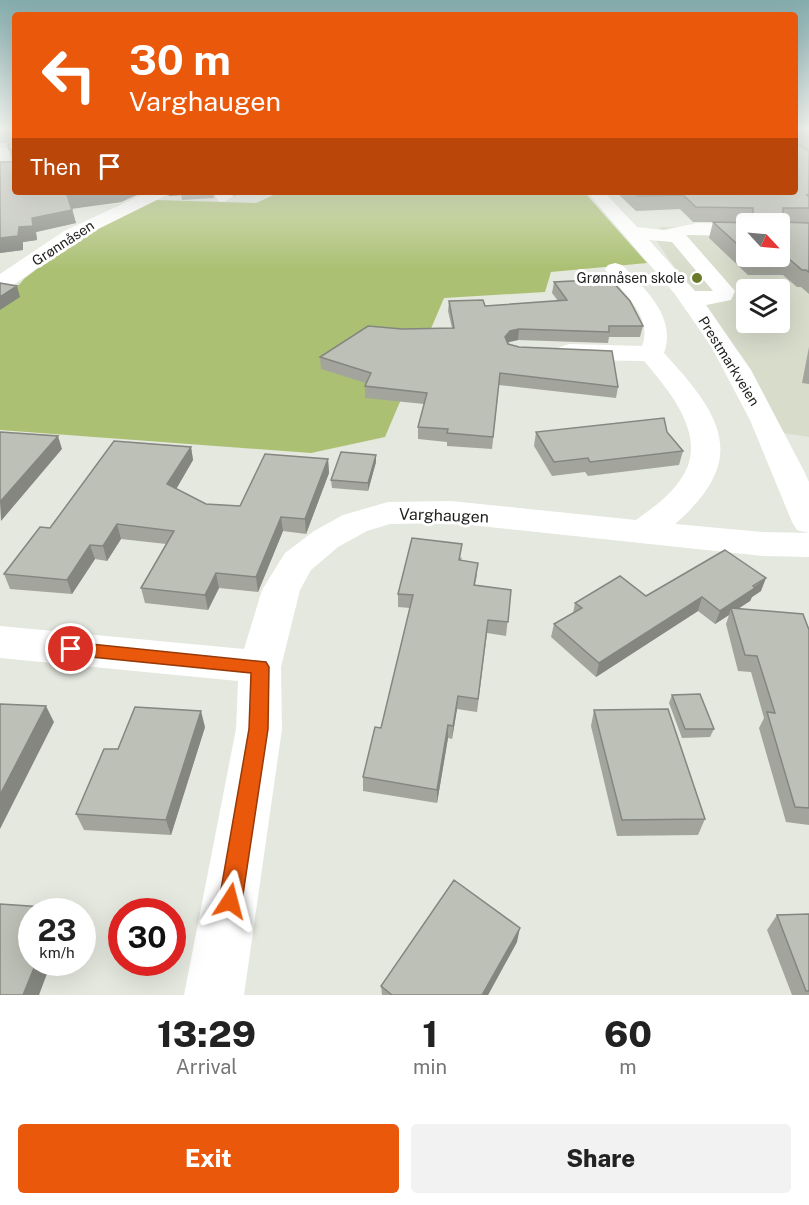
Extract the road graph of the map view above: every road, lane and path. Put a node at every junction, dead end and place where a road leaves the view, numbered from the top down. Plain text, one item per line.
1 (155, 195) edge
2 (598, 195) edge
3 (736, 230) edge
4 (631, 232) junction
5 (668, 235) junction
6 (615, 269) dead end
7 (0, 284) edge
8 (688, 298) junction
9 (543, 352) edge
10 (651, 354) junction
11 (809, 522) edge
12 (643, 532) junction
13 (809, 545) edge
14 (0, 642) edge
15 (260, 667) junction
16 (214, 995) edge

1 - 7 street, Grønnåsen
2 - 4 street, Prestmarkveien
3 - 5 street
4 - 5 street
4 - 8 street, Prestmarkveien
5 - 8 street
6 - 10 street
8 - 11 street, Prestmarkveien
9 - 10 street
10 - 12 street
12 - 13 street, Varghaugen
12 - 15 street, Varghaugen
14 - 15 street
15 - 16 street, Varghaugen

